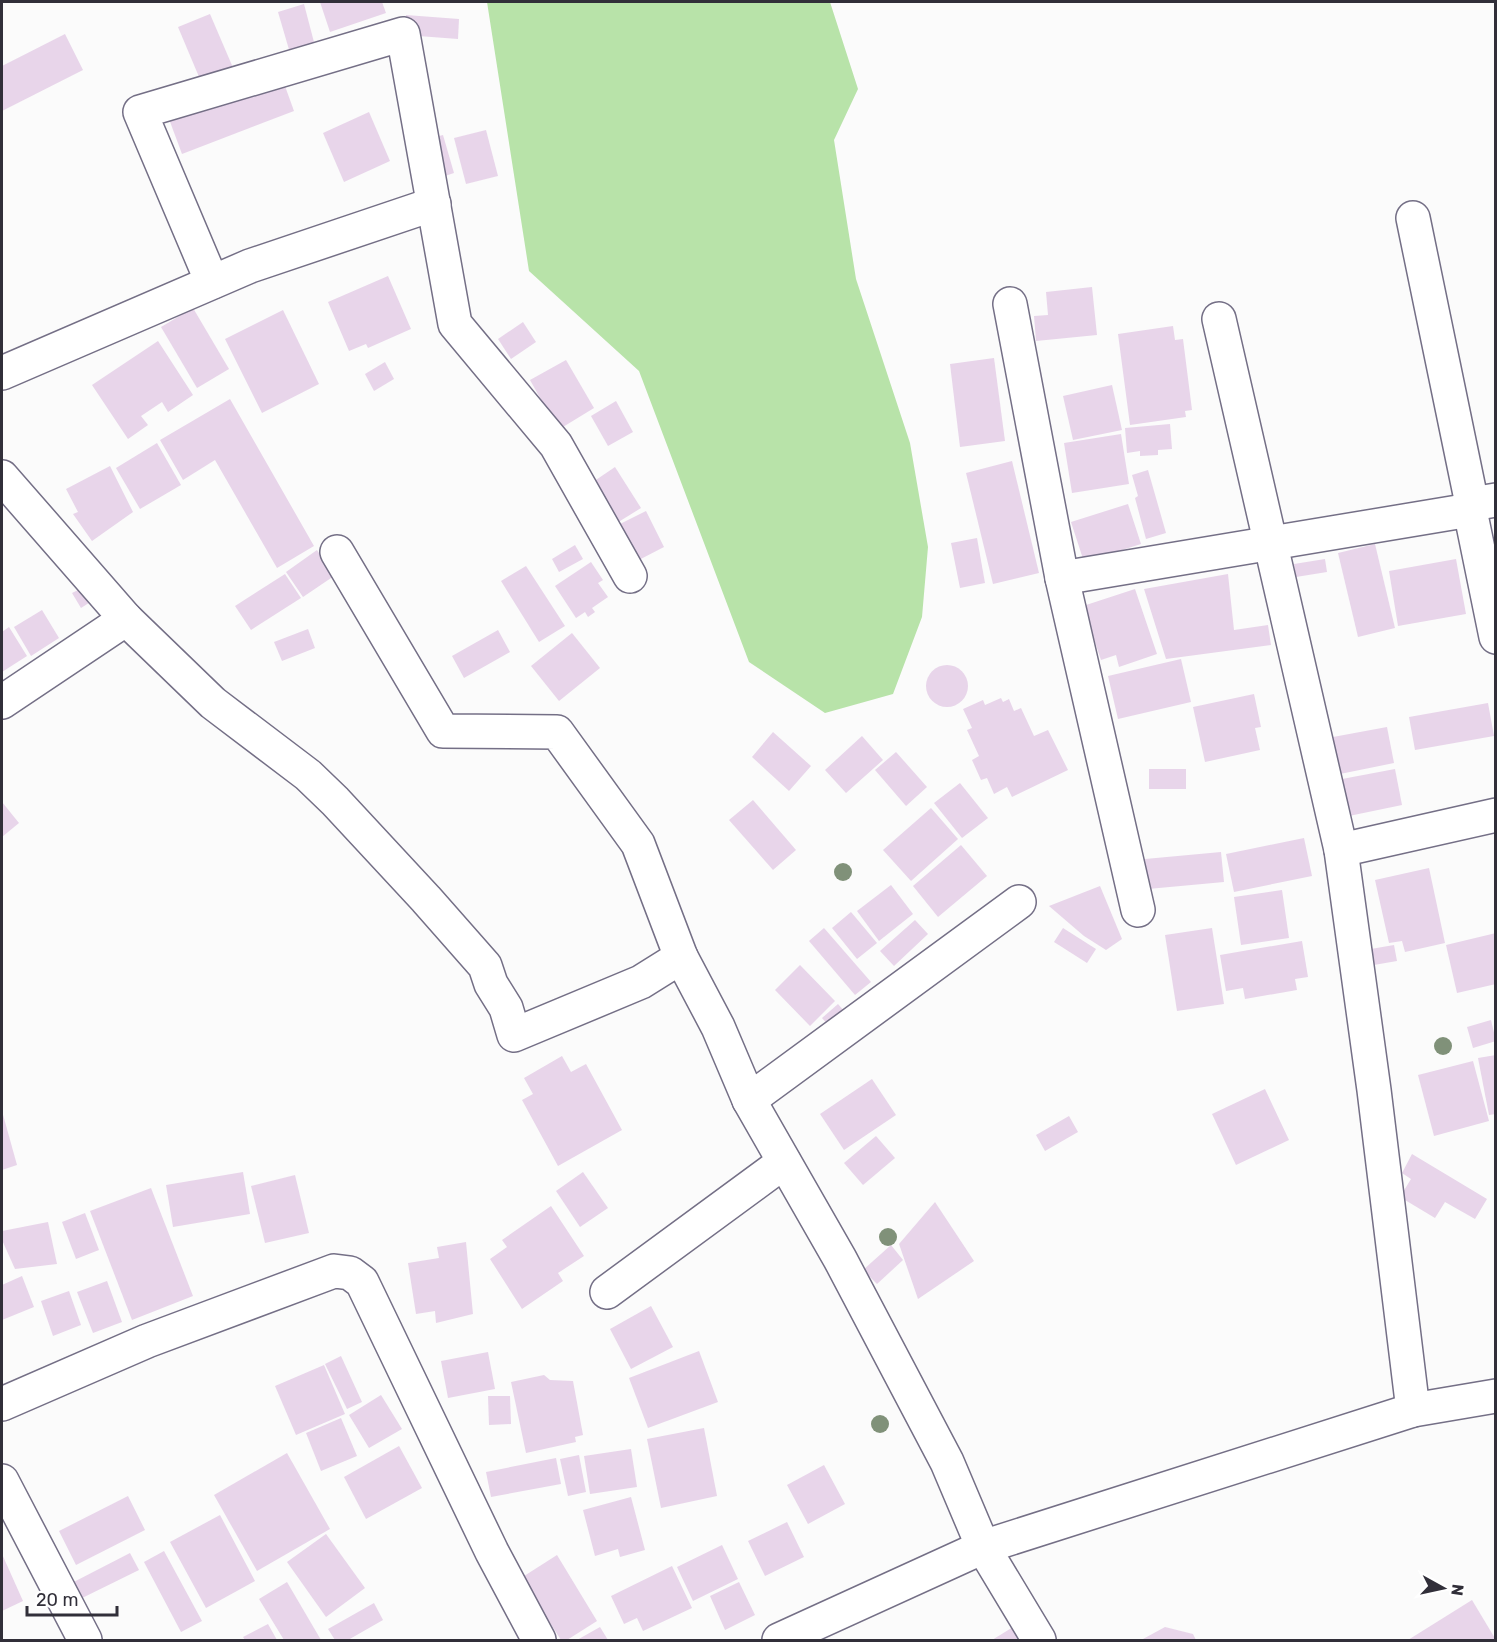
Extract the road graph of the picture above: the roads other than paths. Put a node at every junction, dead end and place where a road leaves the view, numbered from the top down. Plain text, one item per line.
1 (434, 204) junction
2 (1413, 218) dead end
3 (212, 282) junction
4 (1010, 304) dead end
5 (1220, 319) dead end
6 (2, 373) edge
7 (2, 477) edge
8 (1481, 504) edge
9 (1268, 543) junction
10 (336, 552) dead end
11 (1496, 560) edge
12 (630, 576) dead end
13 (1062, 578) junction
14 (126, 619) junction
15 (1496, 637) edge
16 (2, 702) edge
17 (1495, 813) edge
18 (1341, 850) junction
19 (1019, 902) dead end
20 (1138, 910) dead end
21 (681, 957) junction
22 (749, 1100) junction
23 (784, 1162) junction
24 (607, 1292) dead end
25 (1496, 1396) edge
26 (2, 1404) edge
27 (1413, 1410) junction
28 (2, 1481) edge
29 (982, 1547) junction
30 (85, 1641) edge
31 (538, 1641) edge
32 (779, 1641) edge
33 (1039, 1641) edge

1 - 3 street
1 - 3 street
1 - 12 street
2 - 8 street
3 - 6 street
4 - 13 street
5 - 9 street
7 - 14 street
8 - 9 street
8 - 11 street
8 - 15 street
9 - 13 street
9 - 18 street
10 - 21 street
13 - 20 street
14 - 16 street
14 - 21 street
17 - 18 street
18 - 27 street
19 - 22 street
21 - 22 street
22 - 23 street
23 - 24 street
23 - 29 street
25 - 27 street
26 - 31 street
27 - 29 street
28 - 30 street
29 - 32 street
29 - 33 street

